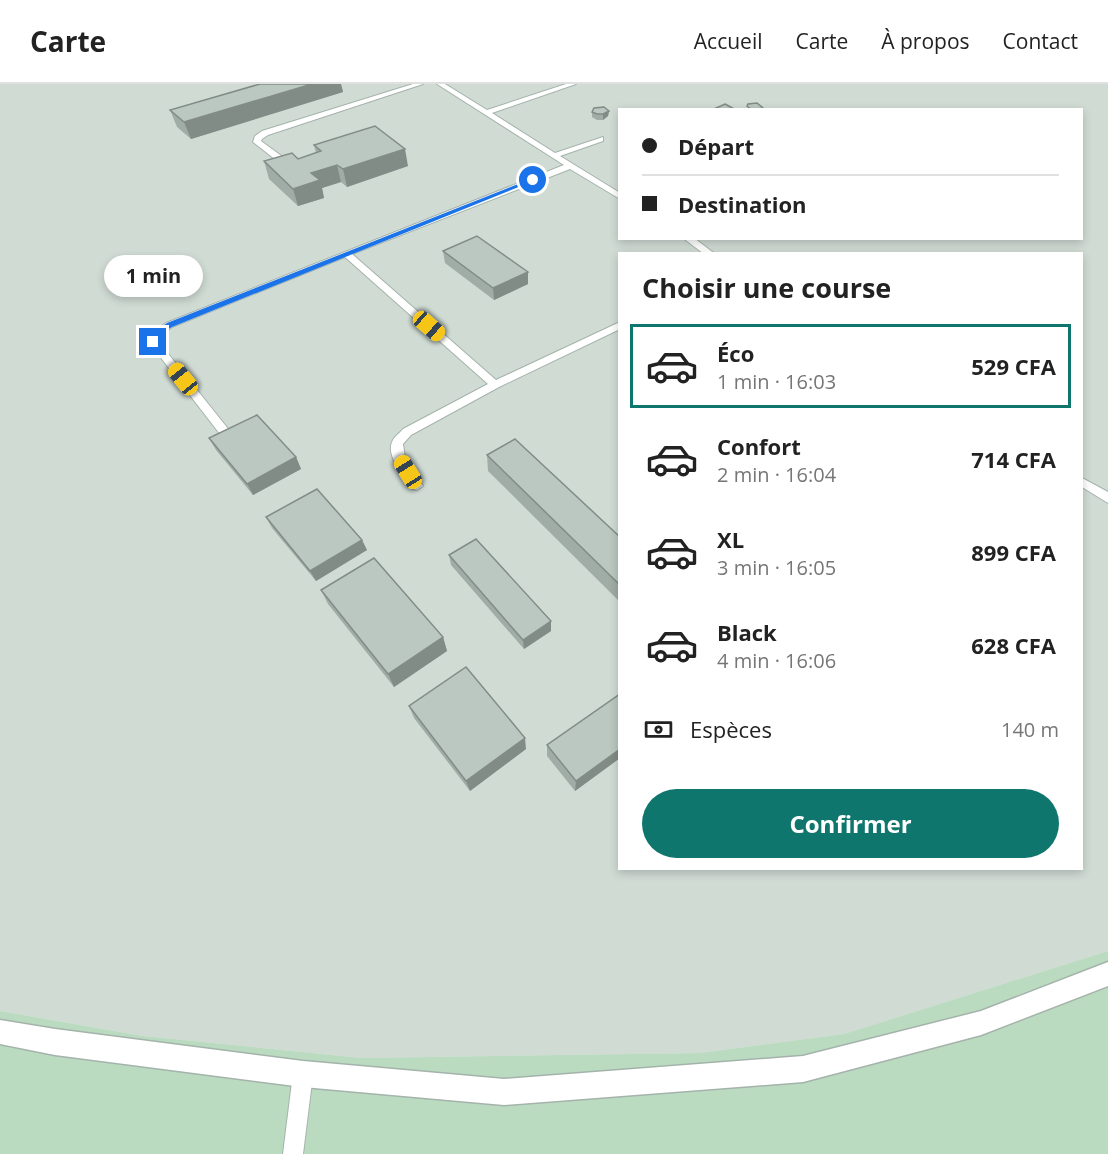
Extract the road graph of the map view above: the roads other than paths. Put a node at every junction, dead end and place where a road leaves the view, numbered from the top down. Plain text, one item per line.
1 (420, 84) edge
2 (440, 84) edge
3 (573, 84) edge
4 (486, 112) junction
5 (600, 139) dead end
6 (553, 156) junction
7 (288, 165) edge
8 (570, 166) junction
9 (618, 196) edge
10 (690, 240) edge
11 (708, 252) edge
12 (346, 253) junction
13 (618, 326) edge
14 (495, 385) junction
15 (228, 435) edge
16 (1083, 483) edge
17 (417, 486) dead end
18 (1108, 498) edge
19 (1108, 974) edge
20 (0, 1032) edge
21 (303, 1074) junction
22 (293, 1154) edge

1 - 7 lane
2 - 4 lane
3 - 4 lane
4 - 6 lane
5 - 6 lane
6 - 8 lane
8 - 9 lane
8 - 12 lane
10 - 11 lane
12 - 14 lane
12 - 15 lane
13 - 14 lane
14 - 17 lane
16 - 18 lane
19 - 21 street
20 - 21 street
21 - 22 lane

